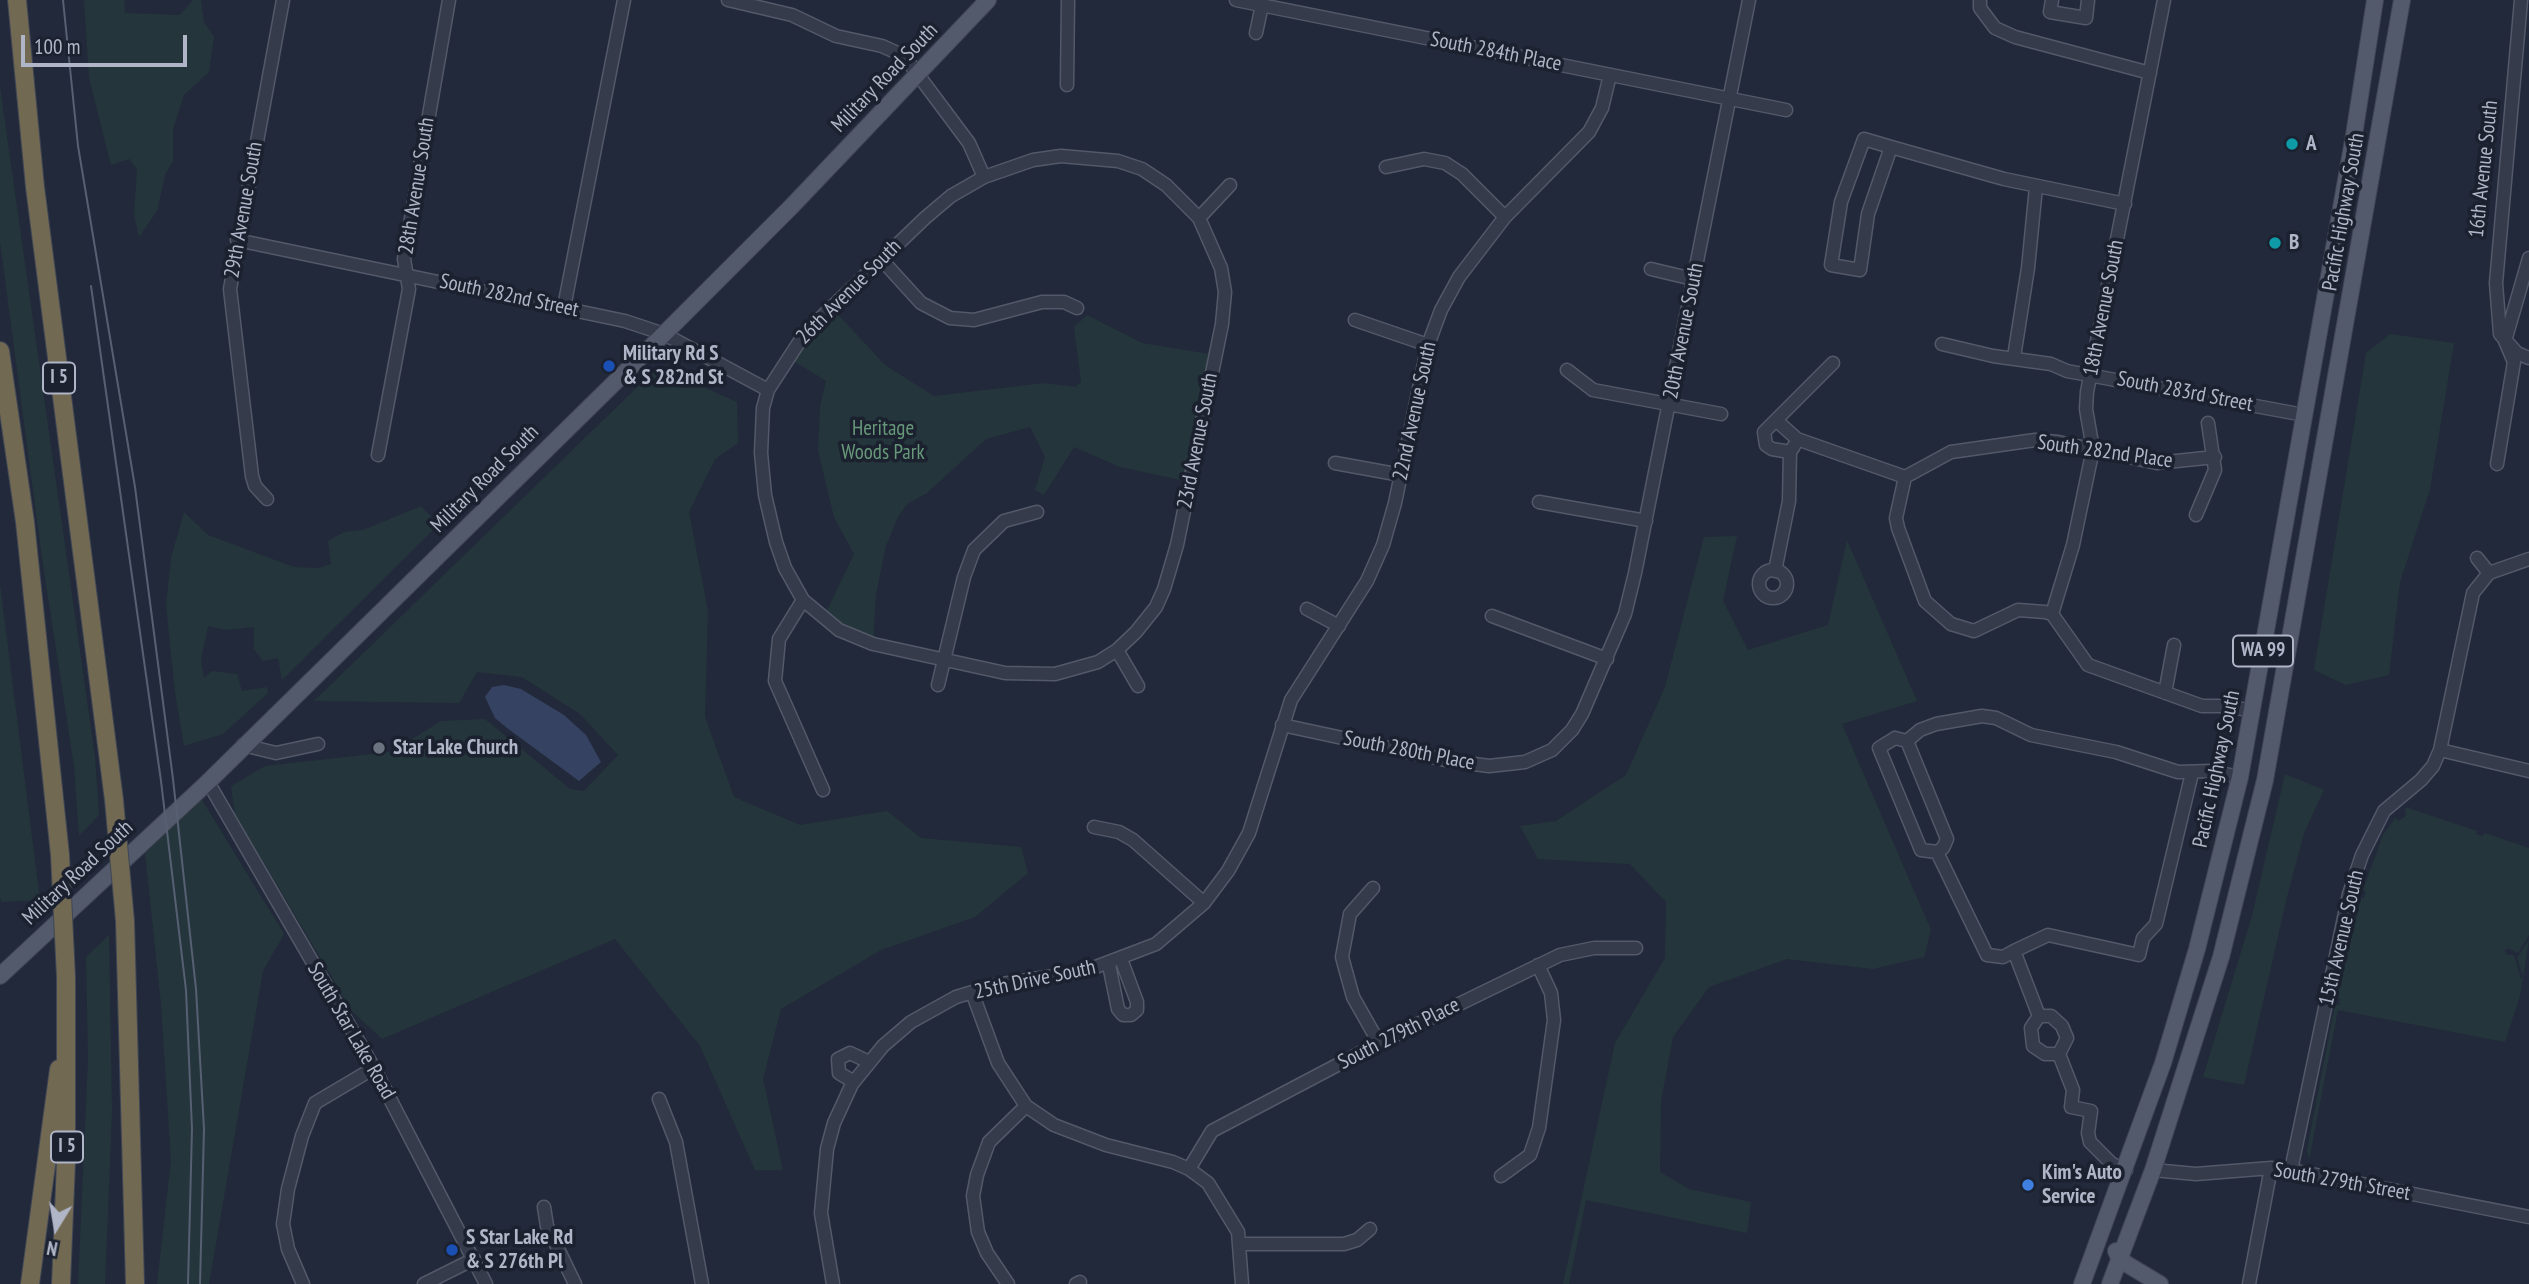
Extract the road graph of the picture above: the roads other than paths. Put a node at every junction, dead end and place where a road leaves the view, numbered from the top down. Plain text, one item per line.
1 (17, 0) edge
2 (283, 0) edge
3 (449, 0) edge
4 (624, 0) edge
5 (728, 0) edge
6 (988, 0) edge
7 (1068, 0) edge
8 (1236, 0) edge
9 (1749, 0) edge
10 (1980, 0) edge
11 (2052, 0) edge
12 (2088, 0) edge
13 (2164, 0) edge
14 (2375, 0) edge
15 (2402, 0) edge
16 (2521, 0) edge
17 (746, 2) edge
18 (1262, 5) junction
19 (1256, 33) dead end
20 (2150, 74) junction
21 (917, 75) junction
22 (1610, 75) junction
23 (1067, 85) dead end
24 (1730, 98) junction
25 (1786, 110) dead end
26 (1891, 147) junction
27 (1386, 167) dead end
28 (984, 177) junction
29 (1230, 186) dead end
30 (2036, 187) junction
31 (2125, 204) junction
32 (1505, 217) junction
33 (1199, 218) junction
34 (237, 240) junction
35 (2529, 258) edge
36 (881, 259) junction
37 (1651, 269) dead end
38 (406, 275) junction
39 (1693, 279) junction
40 (564, 307) junction
41 (1077, 308) dead end
42 (1355, 320) dead end
43 (664, 334) junction
44 (2505, 341) junction
45 (1942, 344) dead end
46 (1427, 345) junction
47 (0, 351) edge
48 (2014, 357) junction
49 (2529, 358) edge
50 (1833, 363) dead end
51 (1567, 370) dead end
52 (2090, 374) junction
53 (768, 390) junction
54 (1670, 405) junction
55 (1721, 414) dead end
56 (2304, 415) junction
57 (1777, 421) junction
58 (2208, 423) dead end
59 (1797, 439) junction
60 (2093, 449) junction
61 (1790, 452) junction
62 (378, 455) dead end
63 (2215, 457) junction
64 (1335, 463) dead end
65 (2497, 464) dead end
66 (1401, 475) junction
67 (1905, 477) junction
68 (267, 499) dead end
69 (1539, 502) dead end
70 (2314, 504) junction
71 (1037, 512) dead end
72 (2196, 515) dead end
73 (1646, 522) junction
74 (2477, 558) dead end
75 (2529, 559) edge
76 (1775, 571) dead end
77 (2490, 573) junction
78 (803, 600) junction
79 (1307, 609) dead end
80 (2052, 614) junction
81 (1492, 617) dead end
82 (1339, 626) junction
83 (2175, 645) dead end
84 (1117, 650) junction
85 (943, 659) junction
86 (1607, 659) junction
87 (937, 685) dead end
88 (1138, 686) dead end
89 (2165, 693) junction
90 (2252, 711) junction
91 (1282, 725) junction
92 (1907, 741) junction
93 (318, 744) dead end
94 (243, 745) junction
95 (2440, 750) junction
96 (2529, 771) edge
97 (2192, 773) junction
98 (2240, 777) junction
99 (208, 782) junction
100 (823, 790) dead end
101 (1094, 827) dead end
102 (1937, 852) junction
103 (1373, 888) dead end
104 (1204, 903) junction
105 (2231, 919) junction
106 (1636, 948) dead end
107 (2014, 951) junction
108 (1538, 965) junction
109 (0, 976) edge
110 (972, 992) junction
111 (2180, 1007) junction
112 (68, 1010) junction
113 (2039, 1016) junction
114 (1379, 1043) junction
115 (2059, 1054) junction
116 (869, 1062) junction
117 (374, 1068) junction
118 (854, 1082) junction
119 (659, 1099) dead end
120 (1026, 1106) junction
121 (1189, 1168) junction
122 (2271, 1168) junction
123 (2126, 1170) junction
124 (2153, 1170) junction
125 (2291, 1170) junction
126 (132, 1172) junction
127 (1501, 1176) dead end
128 (544, 1208) dead end
129 (2529, 1217) edge
130 (1370, 1229) dead end
131 (1241, 1244) junction
132 (474, 1259) junction
133 (2120, 1260) junction
134 (30, 1284) edge
135 (61, 1284) edge
136 (124, 1284) edge
137 (135, 1284) edge
138 (303, 1284) edge
139 (424, 1284) edge
140 (486, 1284) edge
141 (575, 1284) edge
142 (702, 1284) edge
143 (833, 1284) edge
144 (1008, 1284) edge
145 (1242, 1284) edge
146 (2082, 1284) edge
147 (2110, 1284) edge
148 (2160, 1284) edge
149 (2249, 1284) edge

1 - 126 highway, I 5, bridge
2 - 34 street, 29th Avenue South
3 - 38 street, 28th Avenue South
4 - 40 street
5 - 17 street
6 - 21 main road, Military Road South
7 - 23 street
8 - 18 street, South 284th Place
9 - 24 street, 20th Avenue South
10 - 20 street
11 - 12 street
13 - 20 street, 18th Avenue South
14 - 56 main road, Pacific Highway South / WA 99
15 - 70 main road, Pacific Highway South / WA 99
16 - 44 street, 16th Avenue South
17 - 21 street
18 - 19 street
18 - 22 street, South 284th Place
20 - 31 street, 18th Avenue South
21 - 28 street
21 - 43 main road, Military Road South
22 - 24 street, South 284th Place
22 - 32 street, 22nd Avenue South
24 - 25 street, South 284th Place
24 - 39 street, 20th Avenue South
26 - 26 street
26 - 30 street
27 - 32 street
28 - 33 street
28 - 36 street, 26th Avenue South
29 - 33 street
30 - 31 street
30 - 48 street
31 - 52 street, 18th Avenue South
32 - 46 street, 22nd Avenue South
33 - 84 street, 23rd Avenue South
34 - 38 street, South 282nd Street
34 - 68 street, 29th Avenue South
35 - 44 street
36 - 41 street
36 - 53 street, 26th Avenue South
37 - 39 street
38 - 40 street, South 282nd Street
38 - 62 street, 28th Avenue South
39 - 54 street, 20th Avenue South
40 - 43 street, South 282nd Street
42 - 46 street
43 - 53 street, South 282nd Street
43 - 94 main road, Military Road South
44 - 49 street
44 - 65 street, 16th Avenue South
45 - 48 street, South 283rd Street
46 - 66 street, 22nd Avenue South
47 - 112 highway, I 5, bridge
48 - 52 street, South 283rd Street
50 - 57 street
51 - 54 street
52 - 56 street, South 283rd Street
52 - 60 street, 18th Avenue South
53 - 78 street, 26th Avenue South
54 - 55 street
54 - 73 street, 20th Avenue South
56 - 70 main road
56 - 90 main road, Pacific Highway South / WA 99
57 - 59 street
57 - 61 street
58 - 63 street
59 - 61 street
59 - 67 street
60 - 63 street, South 282nd Place
60 - 67 street, South 282nd Place
60 - 80 street, 18th Avenue South
61 - 76 street
63 - 72 street
64 - 66 street
66 - 82 street, 22nd Avenue South
67 - 80 street
69 - 73 street
70 - 105 main road, Pacific Highway South / WA 99
71 - 85 street
73 - 86 street, 20th Avenue South
74 - 77 street
75 - 77 street
77 - 95 street, 15th Avenue South
78 - 85 street
78 - 100 street
79 - 82 street
80 - 89 street
81 - 86 street
82 - 91 street, 22nd Avenue South
83 - 89 street
84 - 85 street
84 - 88 street
85 - 87 street
86 - 91 street, South 280th Place
89 - 90 street
90 - 98 main road, Pacific Highway South / WA 99
91 - 104 street, 22nd Avenue South
92 - 97 street
92 - 102 street
92 - 102 street
93 - 94 street
94 - 99 main road, Military Road South
95 - 96 street
95 - 125 street, 15th Avenue South
97 - 98 street
97 - 107 street
98 - 105 main road
98 - 111 main road, Pacific Highway South / WA 99
99 - 109 main road, Military Road South
99 - 117 street, South Star Lake Road
101 - 104 street
102 - 107 street
103 - 114 street
104 - 110 street, 25th Drive South
105 - 124 main road, Pacific Highway South / WA 99
106 - 108 street, South 279th Place
107 - 113 street
108 - 114 street, South 279th Place
108 - 127 street
110 - 116 street, 25th Drive South
110 - 120 street
111 - 123 main road, Pacific Highway South / WA 99
111 - 133 main road
112 - 134 highway
112 - 135 highway, I 5
113 - 115 street
113 - 115 street
114 - 121 street, South 279th Place
115 - 123 street
116 - 118 street, 25th Drive South
116 - 118 street
117 - 132 street, South Star Lake Road
117 - 138 street
118 - 143 street, 25th Drive South
119 - 142 street
120 - 121 street
120 - 144 street
121 - 131 street
122 - 124 street, South 279th Street
122 - 125 street, South 279th Street
122 - 149 street
123 - 146 main road, Pacific Highway South / WA 99
124 - 133 main road, Pacific Highway South / WA 99
125 - 129 street, South 279th Street
126 - 136 highway, I 5
126 - 137 highway
128 - 141 street
130 - 131 street
131 - 145 street
132 - 139 street
132 - 140 street, South Star Lake Road
133 - 147 main road, Pacific Highway South / WA 99
133 - 148 main road

